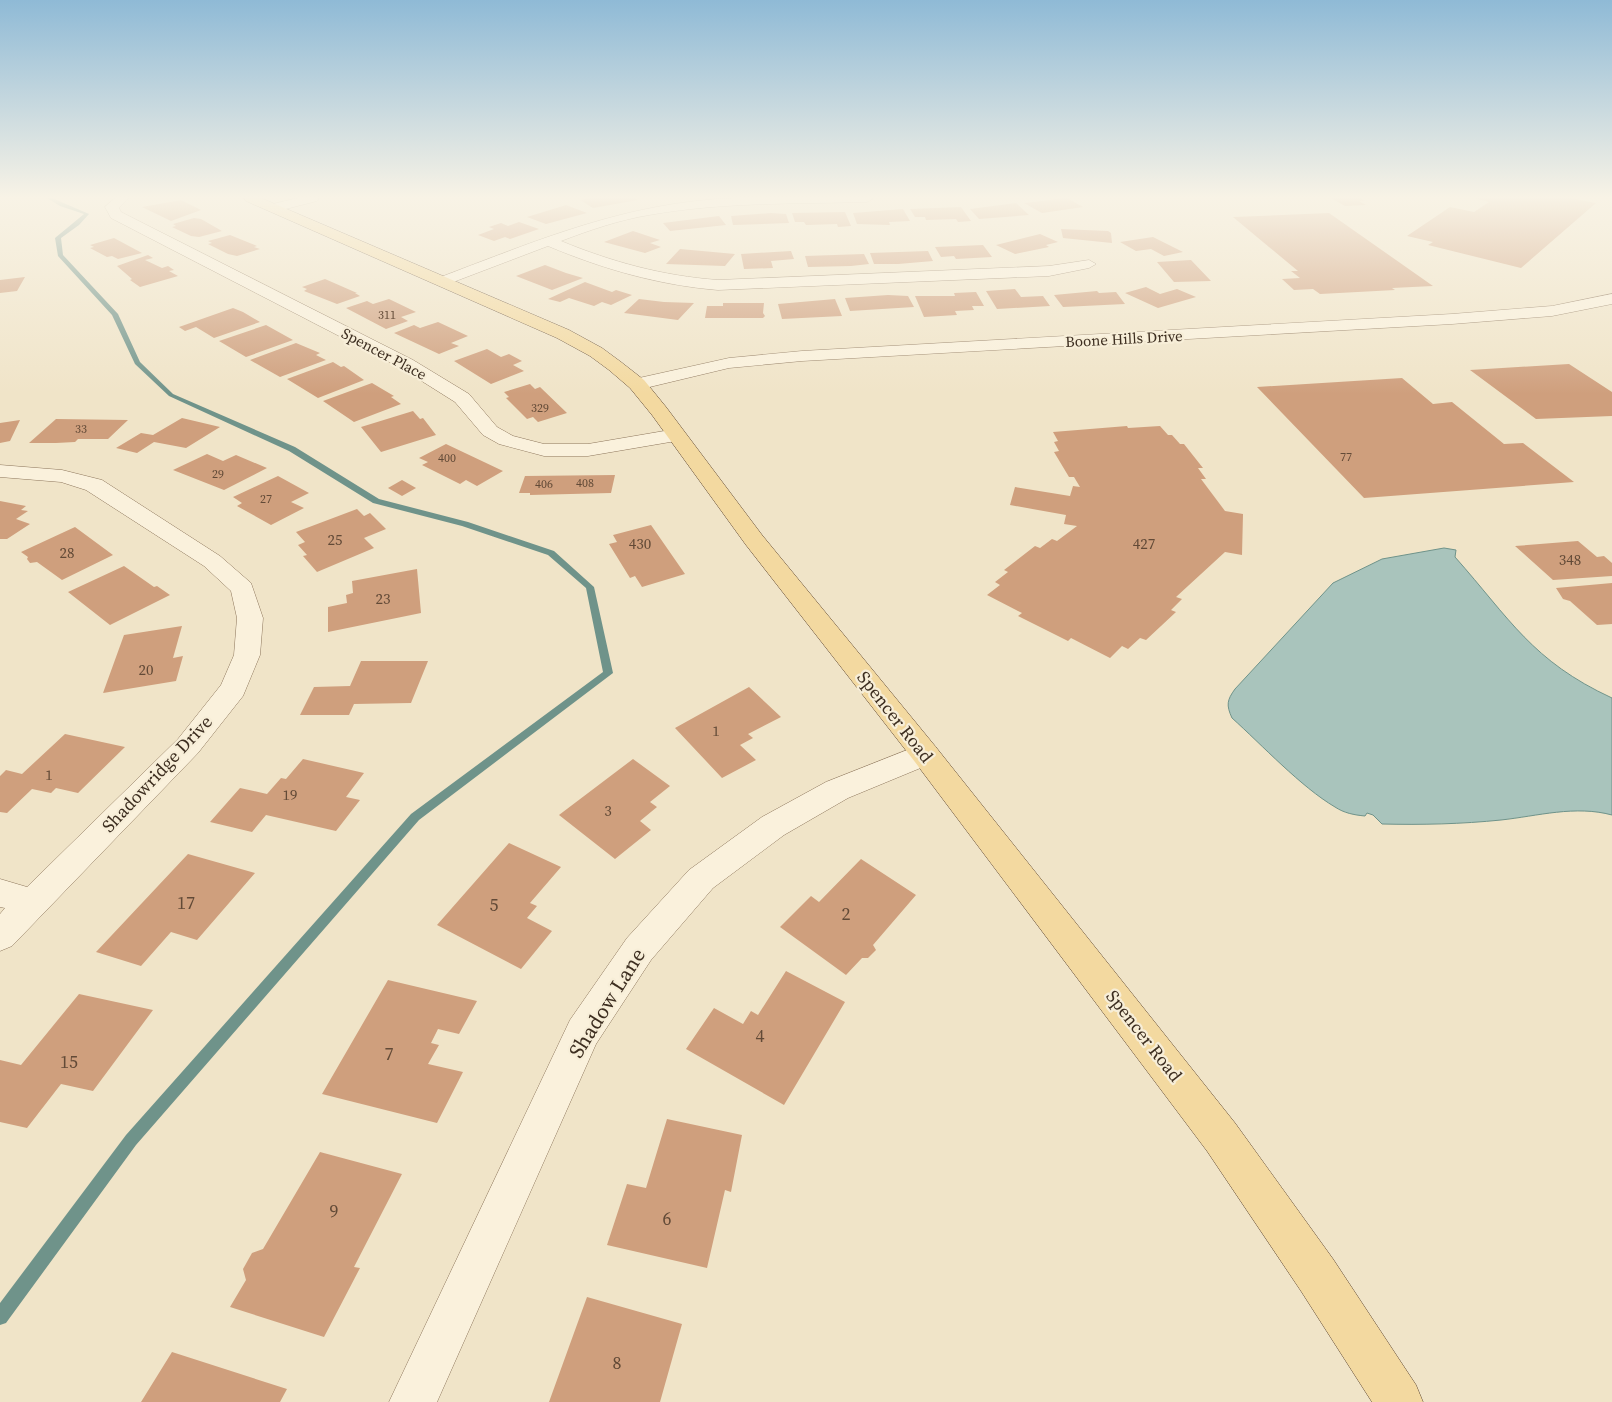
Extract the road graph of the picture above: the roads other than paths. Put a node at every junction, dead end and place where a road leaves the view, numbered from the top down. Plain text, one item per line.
1 (211, 263) edge
2 (402, 263) edge
3 (490, 263) edge
4 (609, 263) edge
5 (1089, 264) dead end
6 (443, 281) junction
7 (1612, 299) edge
8 (636, 384) junction
9 (676, 435) junction
10 (0, 471) edge
11 (925, 754) junction
12 (0, 893) edge
13 (33, 902) junction
14 (0, 936) edge
15 (413, 1402) edge
16 (1399, 1402) edge

1 - 9 street, Spencer Place
2 - 6 main road, Spencer Road
3 - 6 street
4 - 5 street
6 - 8 main road, Spencer Road
7 - 8 street, Boone Hills Drive
8 - 9 main road, Spencer Road
9 - 11 main road, Spencer Road
10 - 13 street, Shadowridge Drive
11 - 15 street, Shadow Lane
11 - 16 main road, Spencer Road
12 - 13 street
13 - 14 street, Shadowridge Drive

